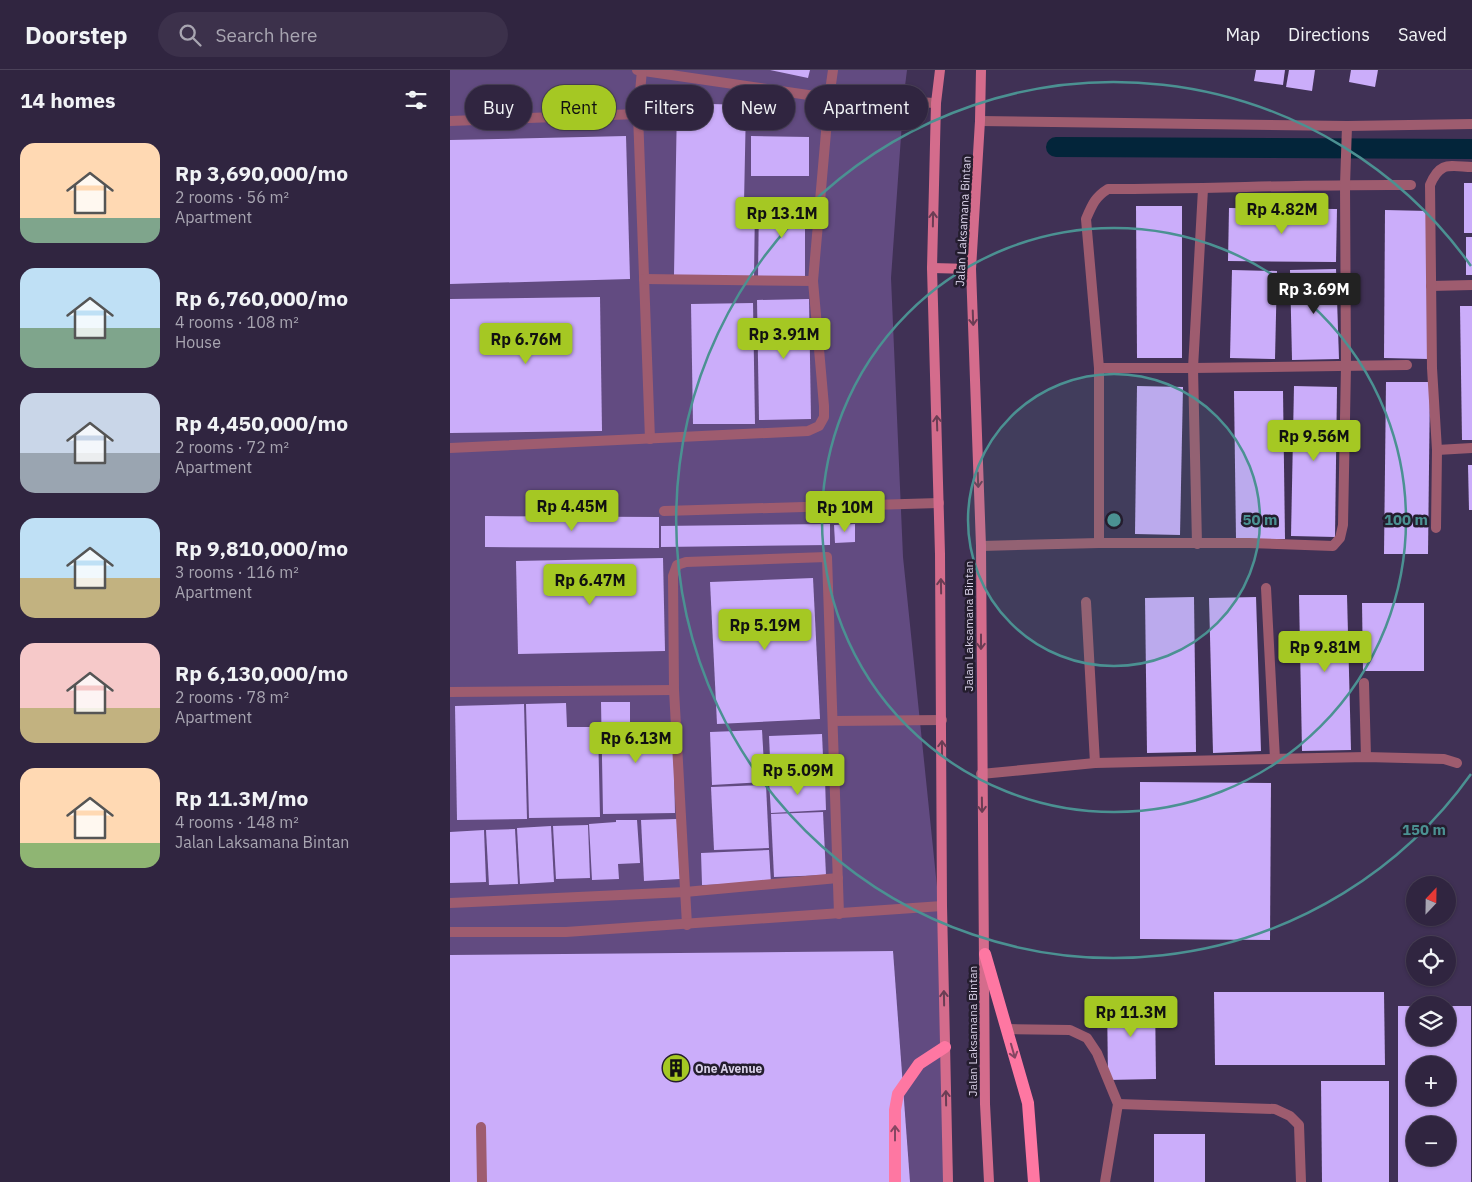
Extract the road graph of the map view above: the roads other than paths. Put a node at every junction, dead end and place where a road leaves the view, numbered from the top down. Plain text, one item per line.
1 (640, 70) edge
2 (834, 70) edge
3 (940, 70) edge
4 (981, 70) edge
5 (639, 85) edge
6 (831, 85) edge
7 (805, 94) edge
8 (928, 103) edge
9 (936, 103) junction
10 (626, 114) edge
11 (450, 121) edge
12 (980, 121) junction
13 (1472, 124) edge
14 (639, 130) edge
15 (826, 130) edge
16 (1347, 131) junction
17 (1472, 167) edge
18 (1345, 184) junction
19 (1411, 185) dead end
20 (1203, 189) junction
21 (932, 268) junction
22 (971, 269) junction
23 (644, 279) junction
24 (813, 281) junction
25 (1472, 285) edge
26 (1431, 286) junction
27 (1407, 364) dead end
28 (1346, 366) junction
29 (1099, 368) junction
30 (1193, 368) junction
31 (650, 439) junction
32 (450, 448) edge
33 (1472, 448) edge
34 (1437, 450) junction
35 (939, 502) junction
36 (664, 511) dead end
37 (1436, 528) dead end
38 (1098, 543) junction
39 (1197, 544) junction
40 (981, 546) junction
41 (1266, 588) dead end
42 (1086, 602) dead end
43 (1364, 683) dead end
44 (674, 690) junction
45 (450, 692) edge
46 (942, 720) junction
47 (833, 721) junction
48 (1366, 758) junction
49 (1275, 759) junction
50 (1094, 763) junction
51 (1457, 763) dead end
52 (982, 774) junction
53 (838, 878) junction
54 (685, 892) junction
55 (450, 903) edge
56 (942, 906) junction
57 (839, 914) junction
58 (687, 925) junction
59 (450, 932) edge
60 (985, 954) junction
61 (1007, 1029) junction
62 (945, 1047) junction
63 (1118, 1104) junction
64 (481, 1127) dead end
65 (482, 1182) edge
66 (895, 1182) edge
67 (948, 1182) edge
68 (990, 1182) edge
69 (1034, 1182) edge
70 (1104, 1182) edge
71 (1301, 1182) edge

1 - 5 street
1 - 7 street
2 - 6 street
3 - 9 main road
4 - 12 main road, Jalan Laksamana Bintan
8 - 9 street
21 -> 9 main road
10 - 11 street
12 - 16 street
12 - 22 main road, Jalan Laksamana Bintan
13 - 16 street
14 - 23 street
15 - 24 street
16 - 18 street
17 - 26 street
18 - 19 street
18 - 20 street
18 - 28 street
20 - 29 street
20 - 30 street
21 - 22 main road
35 -> 21 main road
22 -> 40 main road, Jalan Laksamana Bintan
23 - 24 street
23 - 31 street
24 - 31 street
25 - 26 street
26 - 34 street
27 - 28 street
28 - 30 street
28 - 39 street
29 - 30 street
29 - 38 street
30 - 39 street
31 - 32 street
33 - 34 street
34 - 37 street
35 - 36 street
46 -> 35 main road
38 - 39 street
38 - 40 street
40 -> 52 main road, Jalan Laksamana Bintan
41 - 49 street
42 - 50 street
43 - 48 street
44 - 45 street
44 - 47 street
44 - 54 street
46 - 47 street
56 -> 46 main road
47 - 53 street
48 - 49 street
48 - 51 street
49 - 50 street
50 - 52 street
52 -> 60 main road, Jalan Laksamana Bintan
53 - 54 street
53 - 57 street
54 - 55 street
54 - 58 street
56 - 57 street
62 -> 56 main road
57 - 58 street
58 - 59 street
60 - 61 main road
60 - 68 main road, Jalan Laksamana Bintan
61 - 63 street
61 -> 69 main road
66 -> 62 main road
67 -> 62 main road
63 - 70 street
63 - 71 street
64 - 65 street

